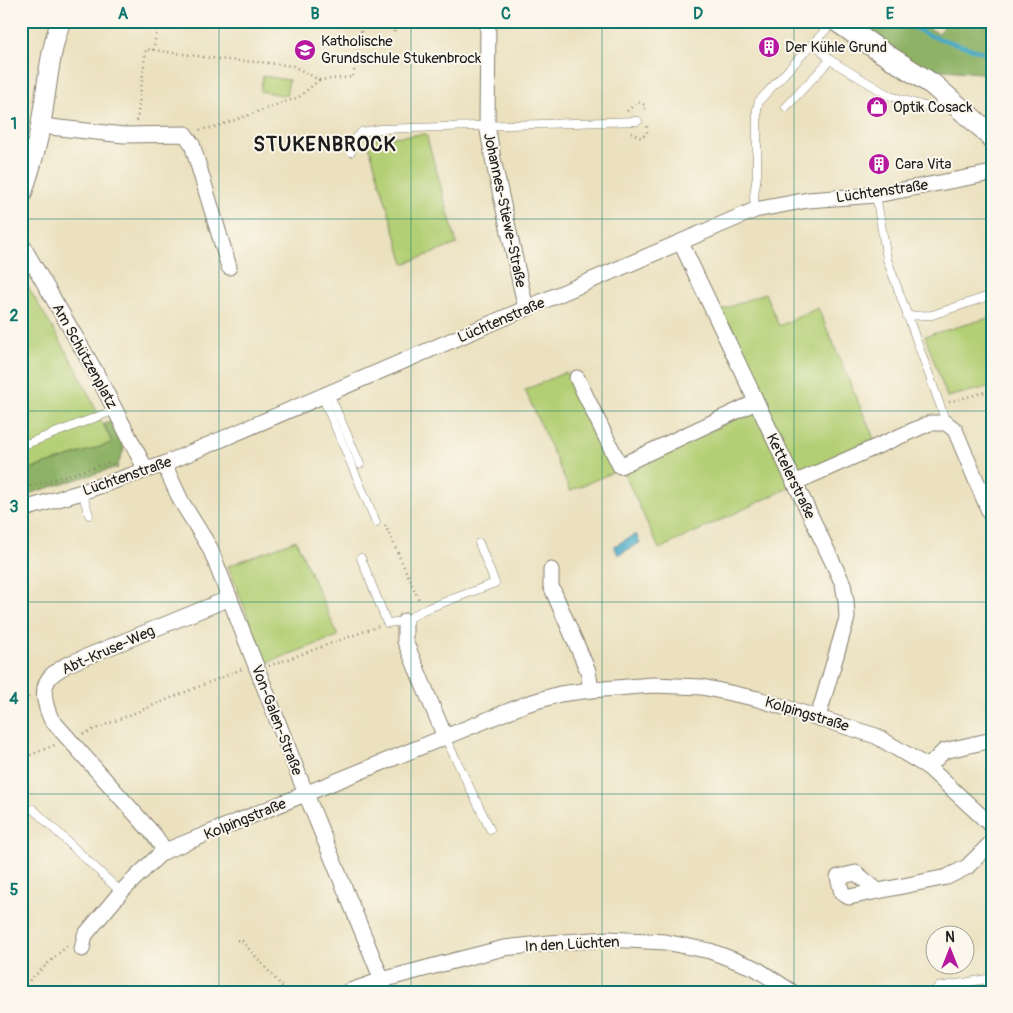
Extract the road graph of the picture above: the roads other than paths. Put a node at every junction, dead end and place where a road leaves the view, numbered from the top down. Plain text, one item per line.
1 (62, 21) edge
2 (488, 21) edge
3 (839, 22) edge
4 (815, 43) junction
5 (830, 60) junction
6 (947, 96) junction
7 (786, 106) dead end
8 (638, 121) dead end
9 (487, 125) junction
10 (41, 126) junction
11 (992, 138) edge
12 (350, 152) dead end
13 (992, 173) edge
14 (876, 195) junction
15 (21, 197) edge
16 (755, 210) junction
17 (21, 243) edge
18 (680, 243) junction
19 (32, 260) junction
20 (229, 267) dead end
21 (21, 276) edge
22 (992, 295) edge
23 (526, 309) junction
24 (907, 316) junction
25 (578, 378) dead end
26 (326, 395) junction
27 (756, 402) junction
28 (115, 410) junction
29 (946, 423) junction
30 (21, 446) edge
31 (164, 464) junction
32 (360, 464) dead end
33 (146, 470) junction
34 (794, 483) junction
35 (82, 492) junction
36 (21, 510) edge
37 (90, 515) dead end
38 (992, 518) edge
39 (376, 522) dead end
40 (479, 543) dead end
41 (361, 558) dead end
42 (551, 570) dead end
43 (230, 598) junction
44 (405, 621) junction
45 (591, 690) junction
46 (818, 717) junction
47 (445, 737) junction
48 (992, 740) edge
49 (928, 767) junction
50 (306, 794) junction
51 (33, 810) dead end
52 (992, 826) edge
53 (490, 829) dead end
54 (992, 842) edge
55 (165, 851) junction
56 (878, 891) dead end
57 (121, 892) junction
58 (82, 948) road end
59 (384, 986) edge
60 (347, 992) edge
61 (792, 992) edge
62 (934, 992) edge
63 (990, 992) edge

1 - 10 street
2 - 9 street, Johannes-Stiewe-Straße
3 - 4 lane
3 - 6 main road
4 - 5 lane
4 - 16 lane
5 - 6 lane
5 - 7 lane
6 - 11 main road
8 - 9 lane
9 - 12 lane
9 - 23 street, Johannes-Stiewe-Straße
10 - 15 street
10 - 20 street
13 - 14 street, Lüchtenstraße
14 - 16 street, Lüchtenstraße
14 - 24 lane
16 - 18 street, Lüchtenstraße
17 - 19 street, Am Schützenplatz
18 - 23 street, Lüchtenstraße
18 - 27 street, Kettelerstraße
19 - 21 lane
19 - 28 street, Am Schützenplatz
22 - 24 lane
23 - 26 street, Lüchtenstraße
24 - 29 lane
25 - 27 street
26 - 31 street, Lüchtenstraße
26 - 32 lane
26 - 39 lane
27 - 34 street, Kettelerstraße
28 - 30 lane
28 - 33 street, Am Schützenplatz
29 - 34 street
29 - 38 street
31 - 33 street, Lüchtenstraße
31 - 43 street, Von-Galen-Straße
33 - 35 street, Lüchtenstraße
34 - 46 street, Kettelerstraße
35 - 36 street, Lüchtenstraße
35 - 37 lane
40 - 44 lane
41 - 44 lane
42 - 45 street
43 - 50 street, Von-Galen-Straße
43 - 55 street, Abt-Kruse-Weg
44 - 47 street
45 - 46 street, Kolpingstraße
45 - 47 street, Kolpingstraße
46 - 49 street, Kolpingstraße
47 - 50 street, Kolpingstraße
47 - 53 lane
48 - 49 street
49 - 52 street, Kolpingstraße
50 - 55 street, Kolpingstraße
50 - 59 street, Von-Galen-Straße
51 - 57 lane
54 - 56 street
55 - 57 street, Kolpingstraße
57 - 58 street, Kolpingstraße
59 - 60 street, In den Lüchten
59 - 61 street, In den Lüchten
62 - 63 lane

